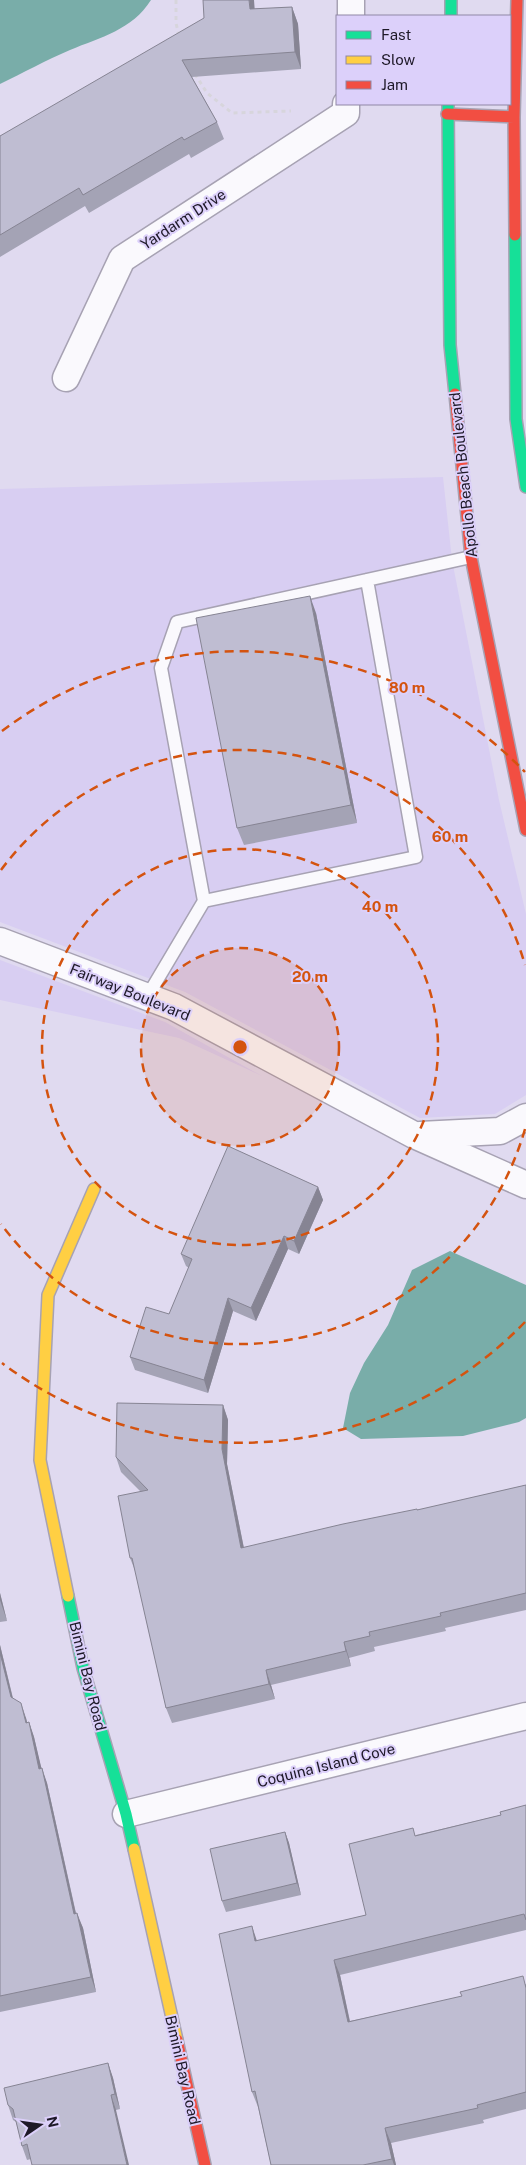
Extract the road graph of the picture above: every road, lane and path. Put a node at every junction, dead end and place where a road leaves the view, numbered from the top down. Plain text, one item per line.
1 (176, 0) edge
2 (351, 0) edge
3 (451, 0) edge
4 (517, 0) edge
5 (350, 15) edge
6 (450, 15) edge
7 (180, 40) edge
8 (193, 72) edge
9 (447, 109) edge
10 (342, 111) edge
11 (520, 117) edge
12 (66, 378) dead end
13 (526, 487) edge
14 (471, 557) junction
15 (367, 580) junction
16 (526, 830) edge
17 (204, 901) junction
18 (0, 941) edge
19 (147, 996) junction
20 (526, 1117) edge
21 (414, 1135) junction
22 (526, 1185) edge
23 (94, 1189) dead end
24 (526, 1716) edge
25 (126, 1814) junction
26 (204, 2165) edge

1 - 7 path
2 - 5 street
3 - 6 main road
4 - 11 main road
8 - 10 path
9 - 11 main road, Apollo Beach Boulevard
9 - 14 main road, Apollo Beach Boulevard
10 - 12 street, Yardarm Drive
11 - 13 main road
14 - 15 lane
14 - 16 main road, Apollo Beach Boulevard
15 - 17 lane
15 - 17 lane
17 - 19 lane
18 - 19 street, Fairway Boulevard
19 - 21 street, Fairway Boulevard
20 - 21 street
21 - 22 street, Fairway Boulevard
23 - 25 main road, Bimini Bay Road
24 - 25 street, Coquina Island Cove
25 - 26 main road, Bimini Bay Road

